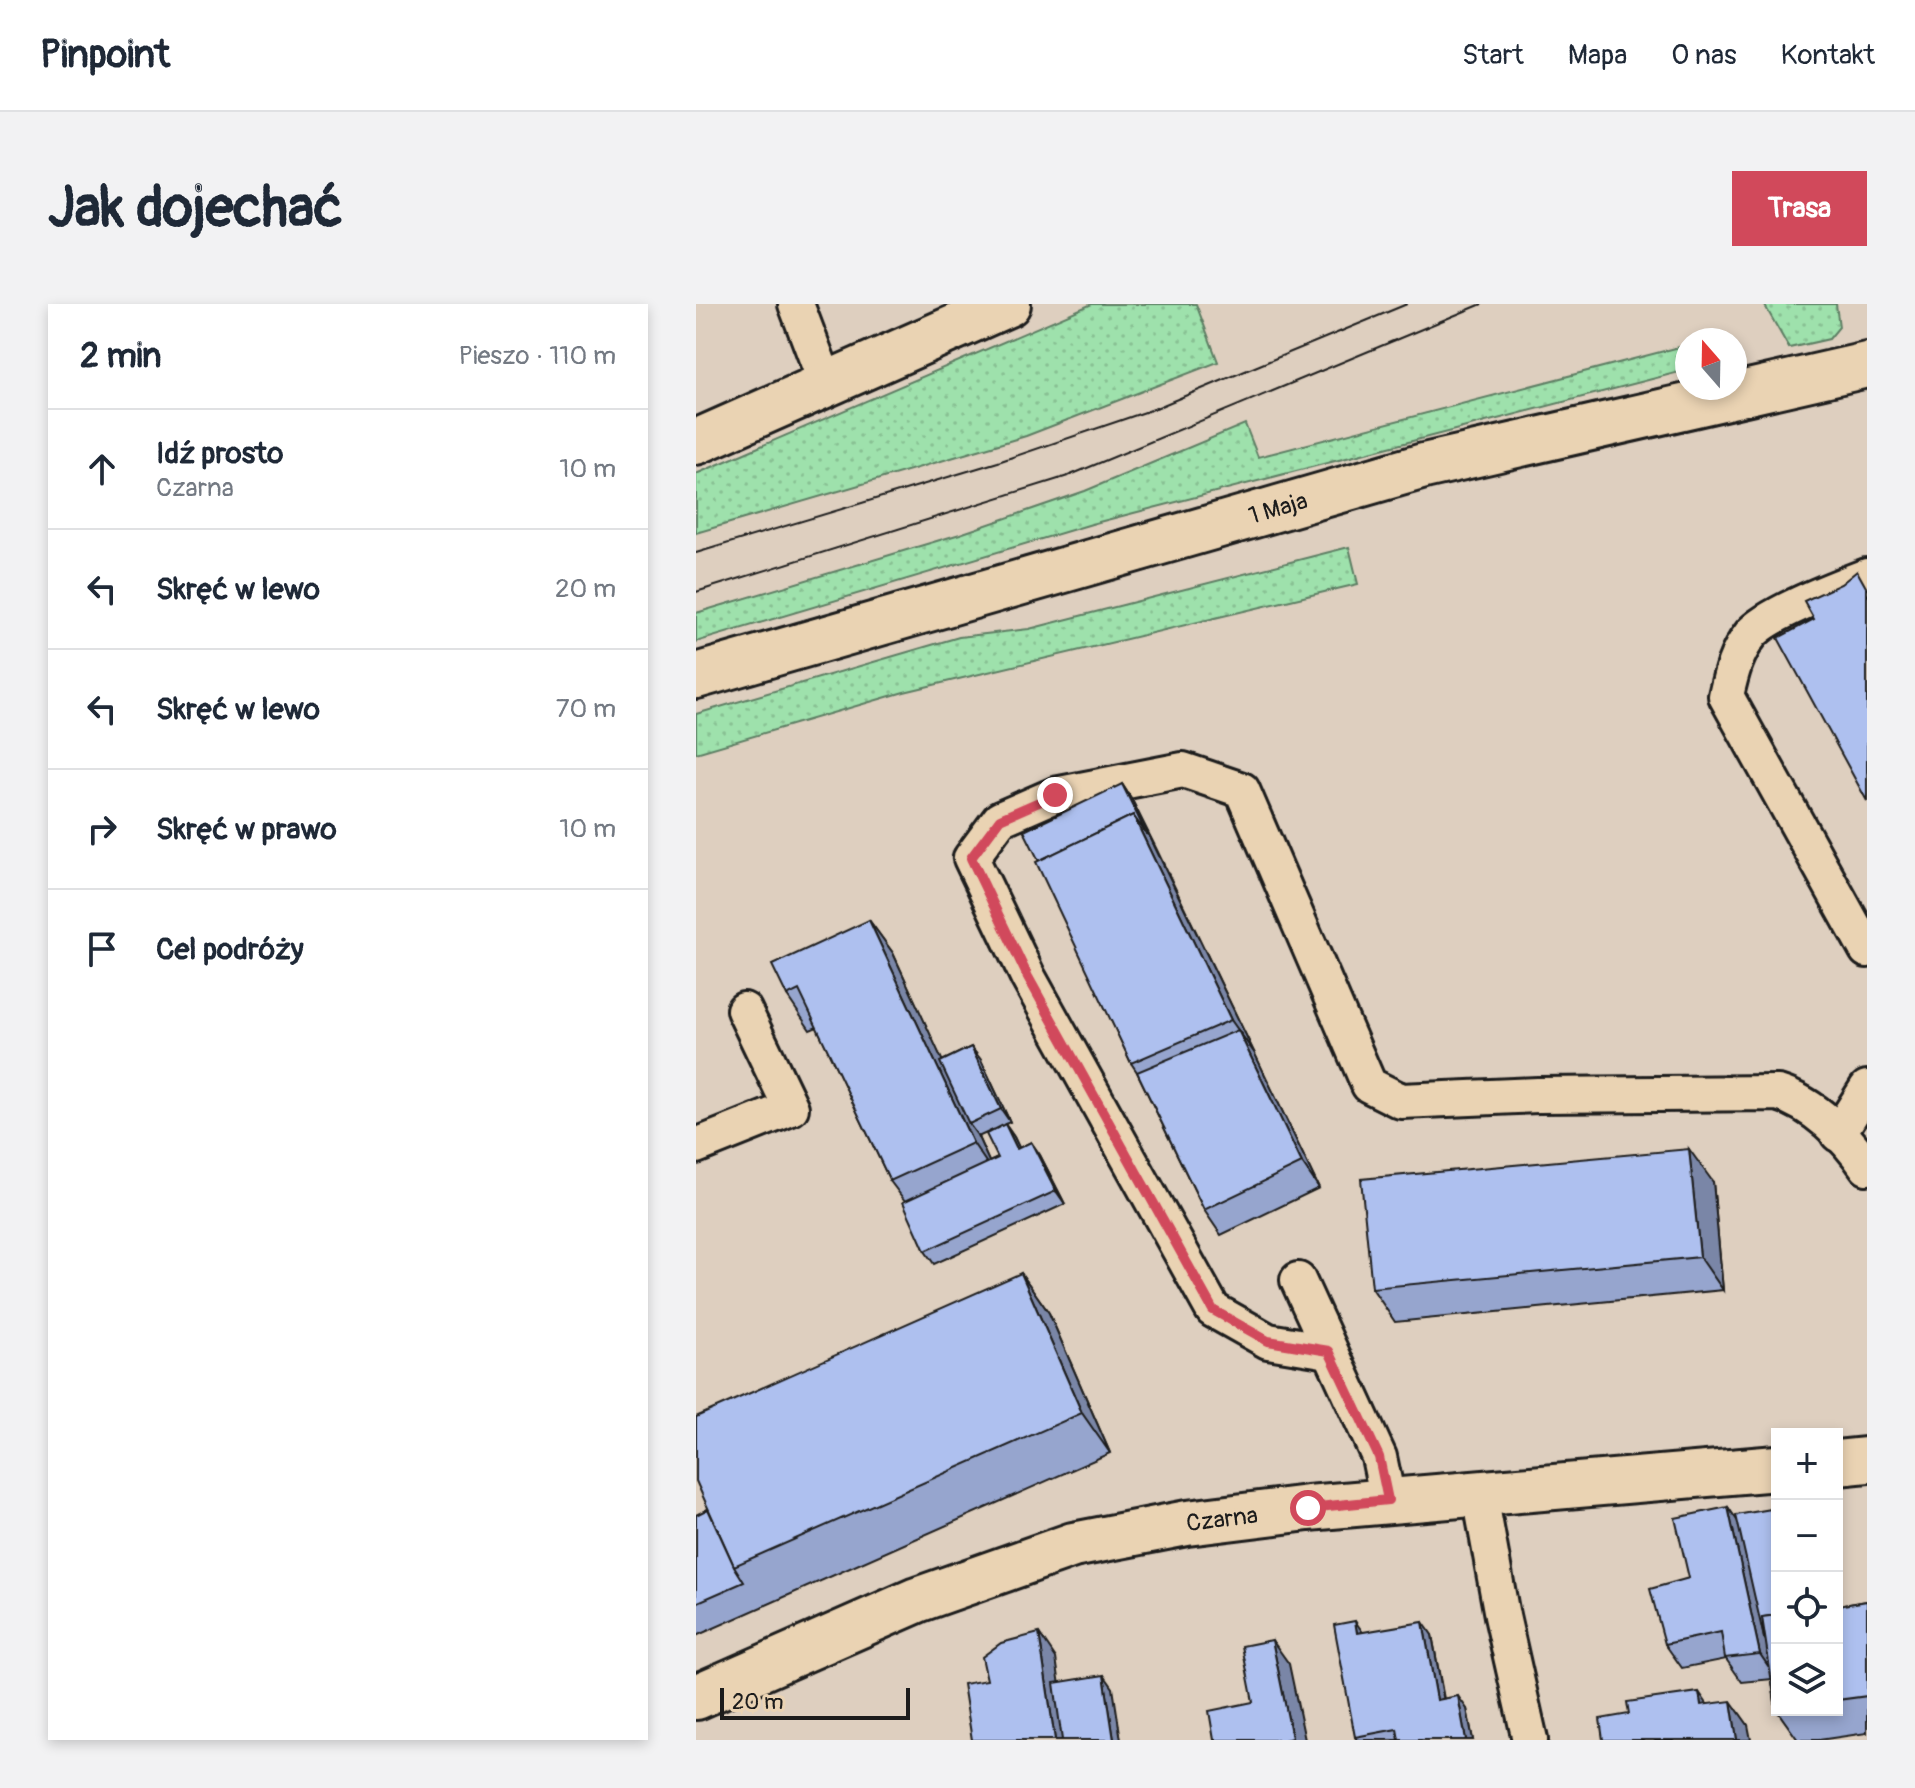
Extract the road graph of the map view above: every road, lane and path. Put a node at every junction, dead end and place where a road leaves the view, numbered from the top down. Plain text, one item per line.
1 (796, 304) edge
2 (1008, 304) edge
3 (1867, 365) edge
4 (827, 386) junction
5 (696, 442) edge
6 (1867, 576) edge
7 (696, 676) edge
8 (1867, 950) edge
9 (744, 1010) dead end
10 (1867, 1088) edge
11 (1838, 1134) junction
12 (696, 1146) edge
13 (1867, 1167) edge
14 (1298, 1280) dead end
15 (1329, 1351) junction
16 (1867, 1460) edge
17 (1843, 1462) edge
18 (1771, 1469) edge
19 (1480, 1495) junction
20 (1388, 1500) junction
21 (696, 1697) edge
22 (1530, 1740) edge

1 - 4 lane
2 - 4 main road
3 - 7 main road, 1 Maja
4 - 5 main road
6 - 8 lane
9 - 12 lane
10 - 11 lane
11 - 13 lane
11 - 15 lane
14 - 15 lane
15 - 20 lane
16 - 17 main road
18 - 19 main road, Czarna
19 - 20 main road, Czarna
19 - 22 lane
20 - 21 main road, Czarna

